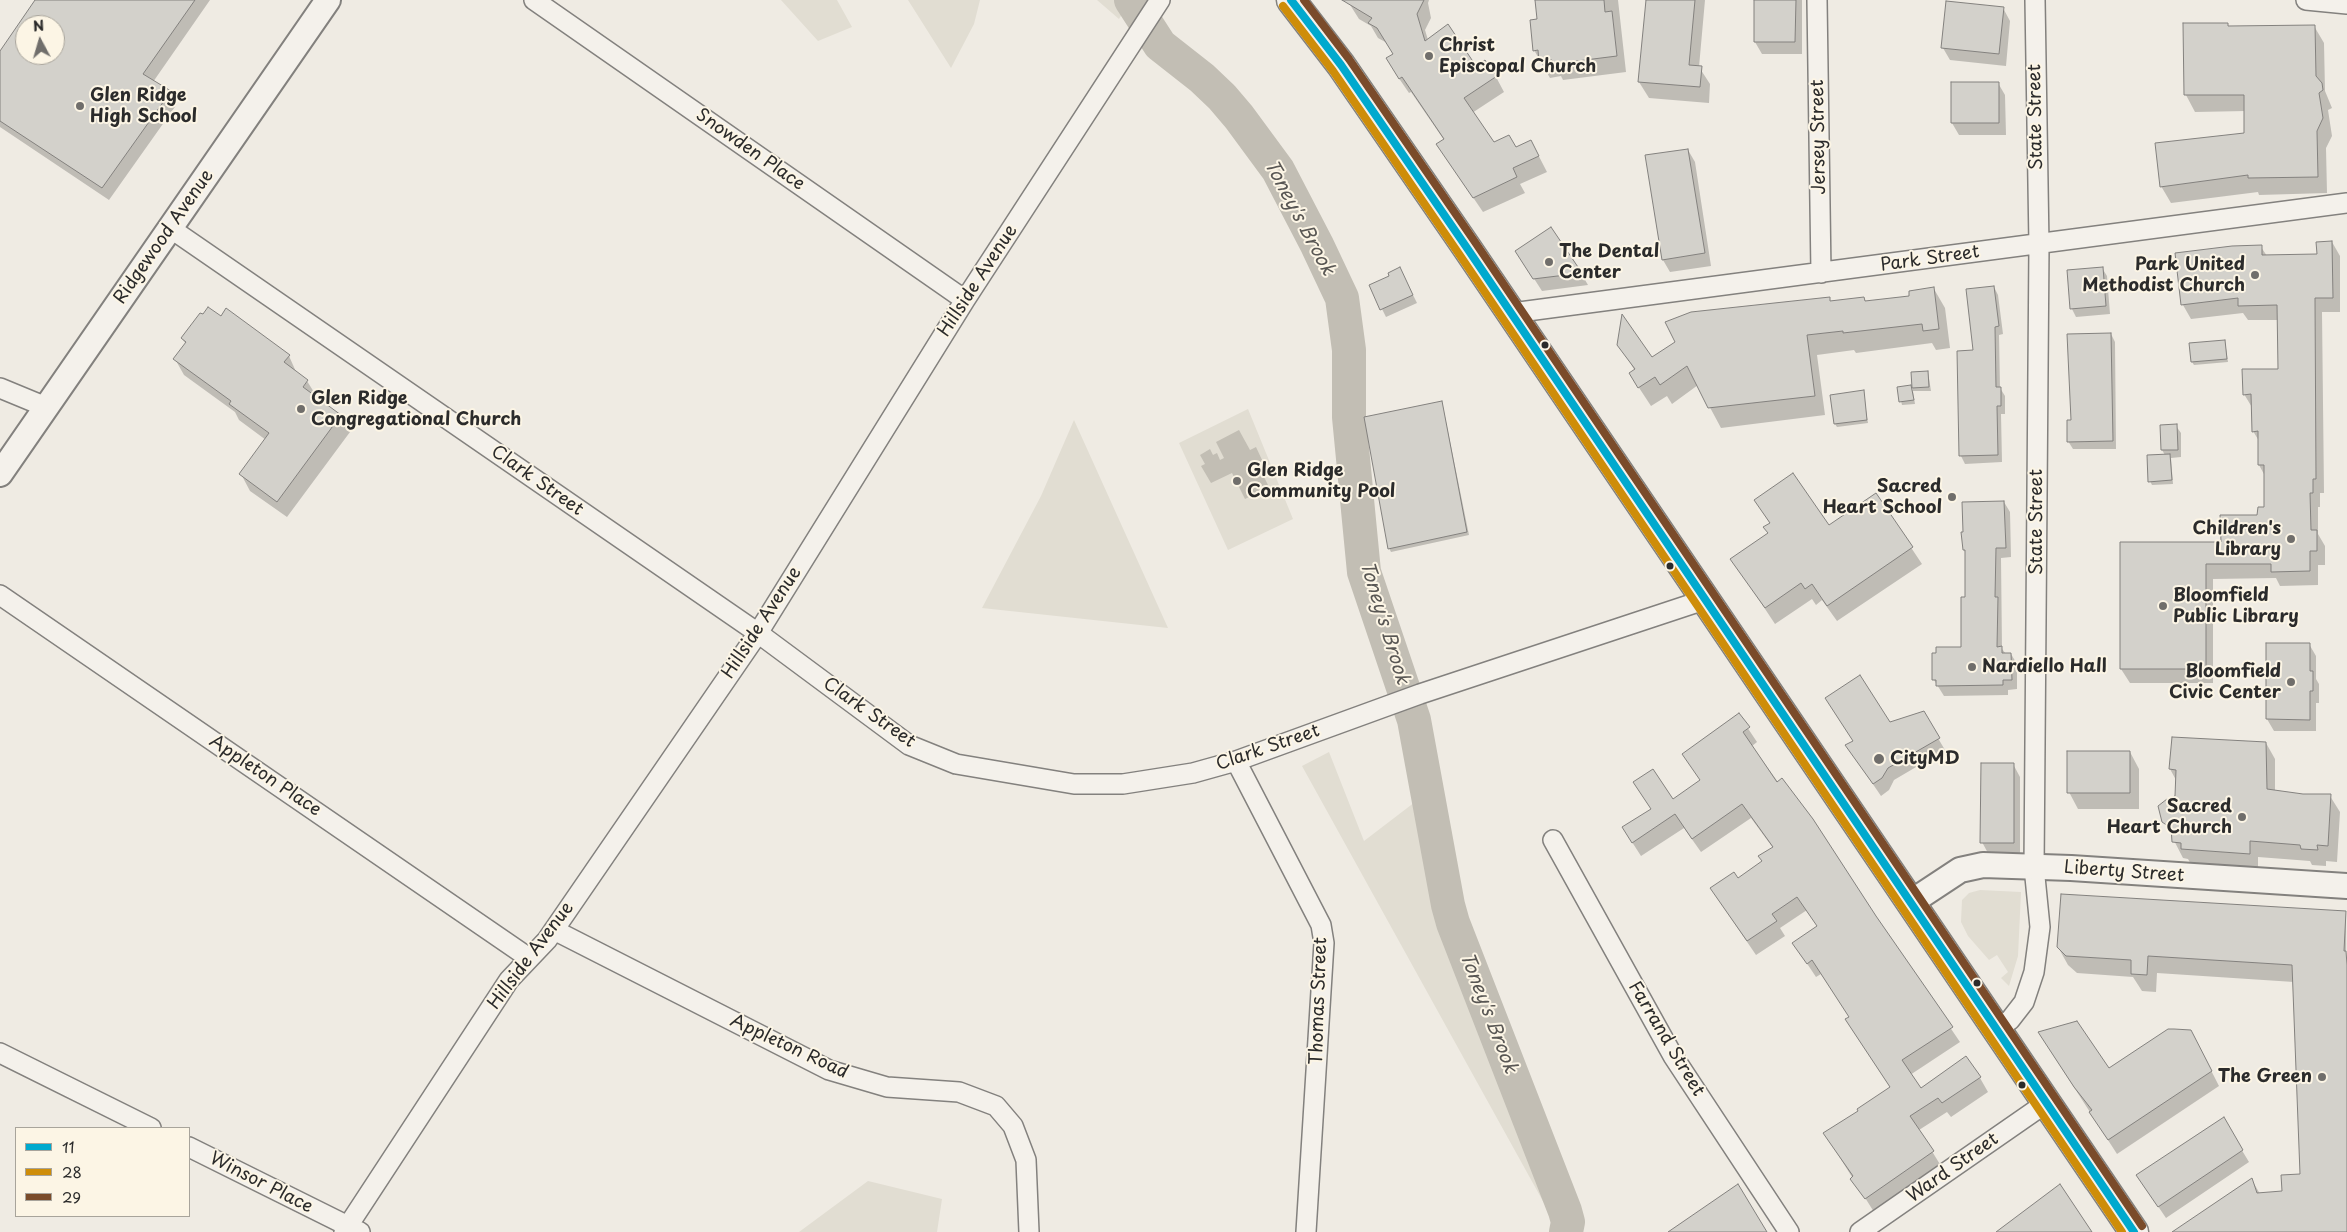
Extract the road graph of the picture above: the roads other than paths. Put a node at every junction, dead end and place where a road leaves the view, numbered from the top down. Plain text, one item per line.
1 (328, 0) edge
2 (534, 0) edge
3 (1291, 0) edge
4 (1817, 0) edge
5 (2035, 0) edge
6 (2306, 0) edge
7 (1160, 1) edge
8 (2347, 4) edge
9 (2347, 203) edge
10 (170, 228) junction
11 (2038, 245) junction
12 (1821, 273) junction
13 (965, 300) junction
14 (1512, 313) junction
15 (0, 388) edge
16 (46, 407) junction
17 (0, 474) edge
18 (0, 595) edge
19 (1704, 600) junction
20 (758, 633) junction
21 (1236, 761) junction
22 (1553, 840) dead end
23 (2034, 867) junction
24 (2347, 886) edge
25 (1910, 902) junction
26 (554, 930) junction
27 (529, 958) junction
28 (1996, 1029) junction
29 (0, 1053) edge
30 (2046, 1103) junction
31 (149, 1127) edge
32 (190, 1148) edge
33 (350, 1230) edge
34 (1029, 1232) edge
35 (1306, 1232) edge
36 (1790, 1232) edge
37 (1860, 1232) edge
38 (2134, 1232) edge

1 - 10 street, Ridgewood Avenue
2 - 13 street, Snowden Place
3 - 14 main road
4 - 12 street, Jersey Street
5 - 11 street, State Street
6 - 8 street
7 - 13 street, Hillside Avenue
9 - 11 street, Park Street
10 - 16 street, Ridgewood Avenue
10 - 20 street, Clark Street
11 - 12 street, Park Street
11 - 23 street, State Street
12 - 14 street, Park Street
13 - 20 street, Hillside Avenue
14 - 19 main road
15 - 16 street
16 - 17 street, Ridgewood Avenue
18 - 27 street, Appleton Place
19 - 21 street, Clark Street
19 - 25 main road
20 - 21 street, Clark Street
20 - 26 street, Hillside Avenue
21 - 35 street, Thomas Street
22 - 36 street, Farrand Street
23 - 24 street, Liberty Street
23 - 25 street, Liberty Street
23 - 28 street, State Street
25 - 28 main road
26 - 27 street, Hillside Avenue
26 - 34 street, Appleton Road
27 - 33 street, Hillside Avenue
28 - 30 main road
29 - 31 street
30 - 37 street, Ward Street
30 - 38 main road
32 - 33 street, Winsor Place

